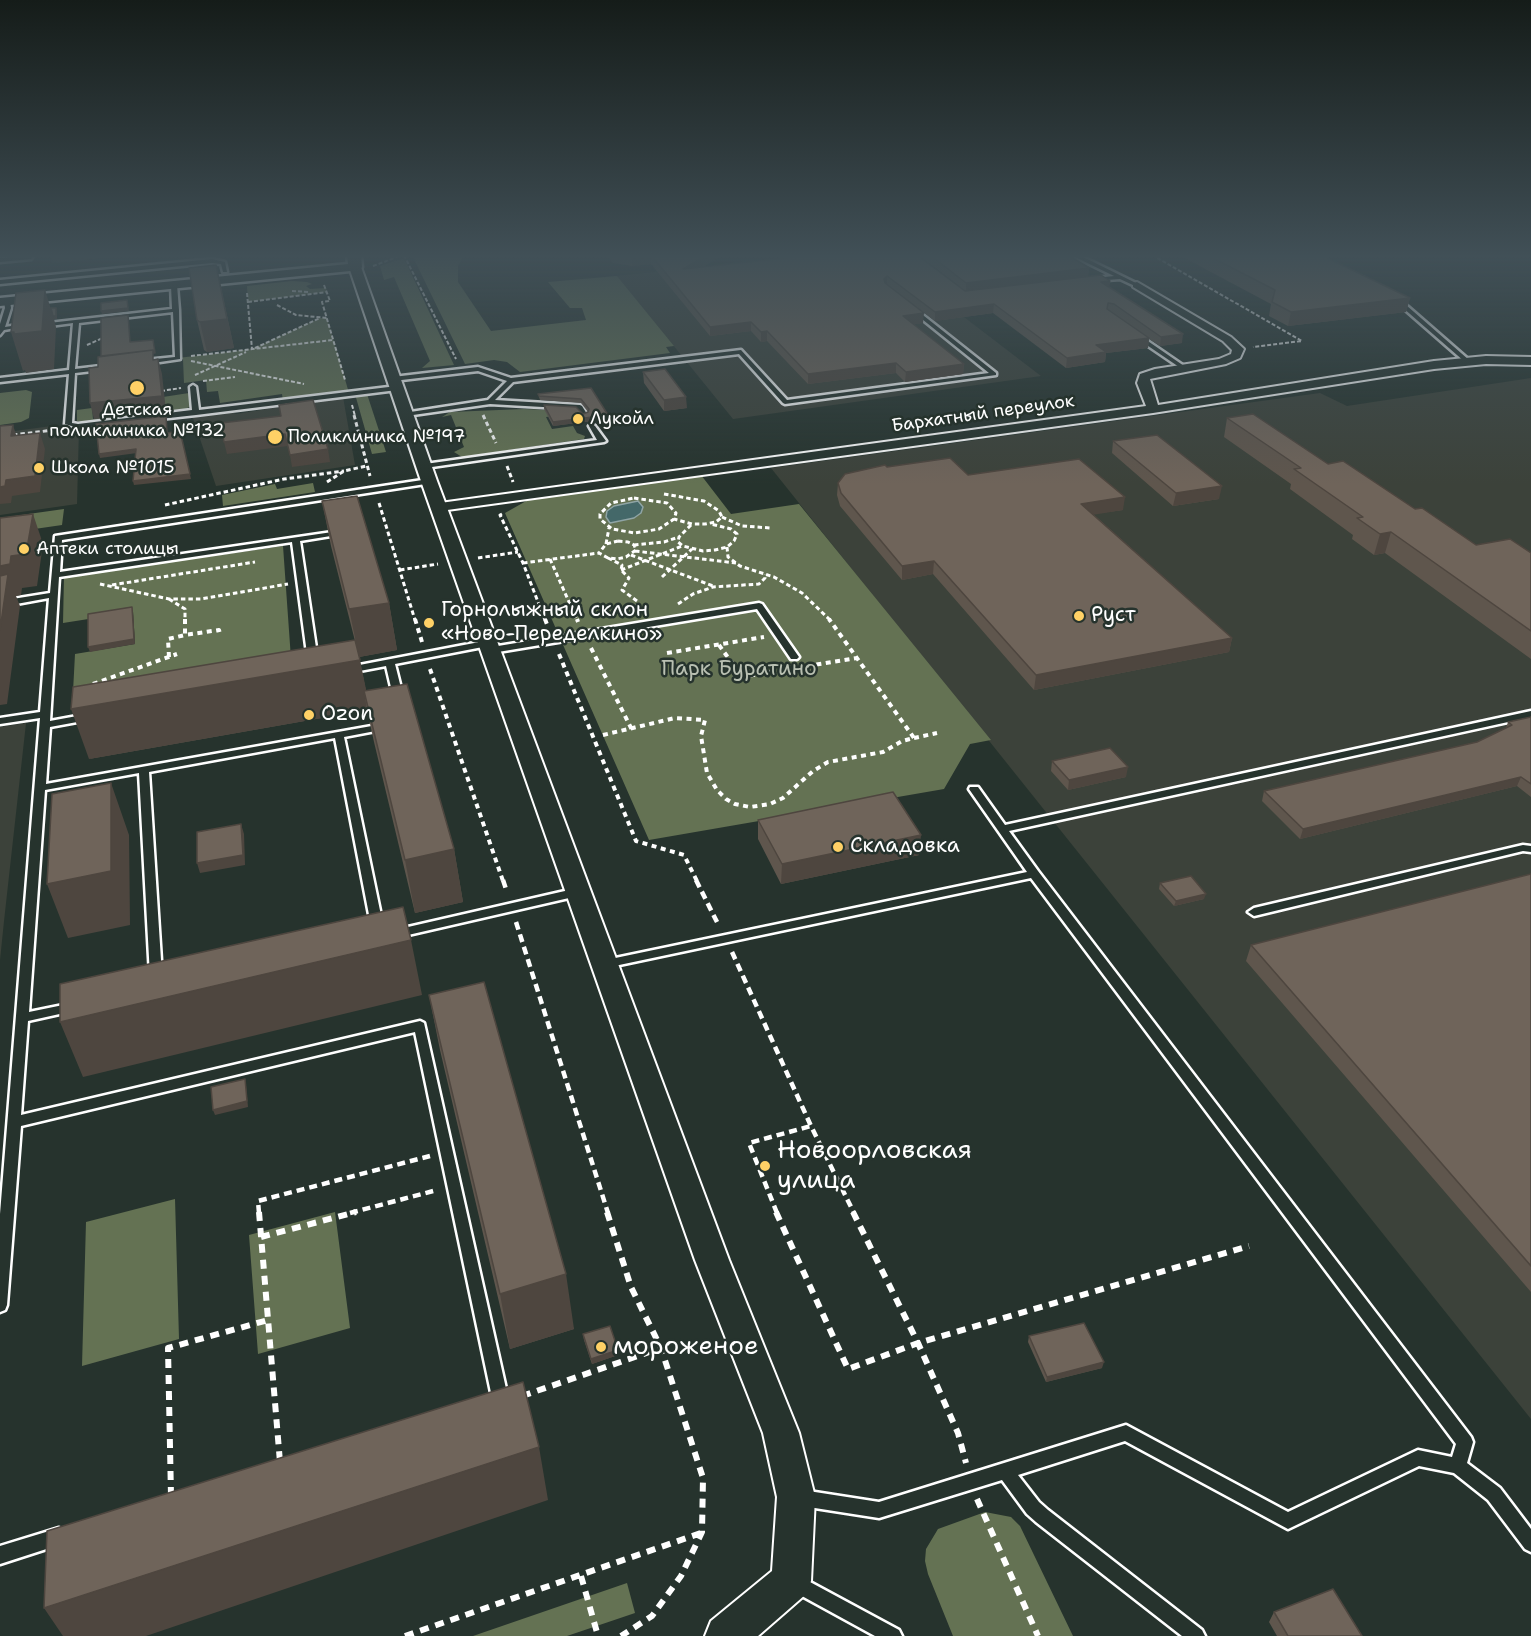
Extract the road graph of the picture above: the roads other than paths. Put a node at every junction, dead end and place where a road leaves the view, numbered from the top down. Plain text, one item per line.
1 (75, 331) edge
2 (178, 331) edge
3 (377, 331) edge
4 (941, 331) edge
5 (1130, 331) edge
6 (1214, 331) edge
7 (1435, 331) edge
8 (1467, 361) junction
9 (1531, 361) edge
10 (142, 362) edge
11 (107, 367) edge
12 (1184, 368) junction
13 (71, 372) junction
14 (0, 380) edge
15 (512, 380) junction
16 (395, 384) junction
17 (194, 387) road end
18 (490, 402) junction
19 (1153, 409) junction
20 (196, 412) junction
21 (406, 414) junction
22 (584, 414) edge
23 (592, 426) dead end
24 (427, 473) junction
25 (440, 507) junction
26 (349, 531) edge
27 (296, 539) junction
28 (55, 575) junction
29 (54, 595) junction
30 (0, 604) edge
31 (491, 647) junction
32 (794, 657) dead end
33 (390, 662) junction
34 (336, 672) edge
35 (315, 676) edge
36 (402, 713) edge
37 (103, 714) edge
38 (1531, 714) edge
39 (45, 719) junction
40 (0, 721) edge
41 (394, 725) edge
42 (339, 735) junction
43 (144, 770) junction
44 (40, 788) junction
45 (974, 789) dead end
46 (1002, 829) junction
47 (1531, 849) edge
48 (1034, 874) junction
49 (578, 892) junction
50 (1254, 912) dead end
51 (604, 964) junction
52 (157, 988) edge
53 (90, 1003) edge
54 (23, 1018) junction
55 (15, 1122) junction
56 (0, 1305) edge
57 (496, 1404) edge
58 (1458, 1466) junction
59 (1006, 1472) junction
60 (796, 1497) junction
61 (68, 1534) edge
62 (1531, 1543) edge
63 (0, 1555) edge
64 (791, 1581) junction
65 (726, 1636) edge
66 (893, 1636) edge
67 (1196, 1636) edge

1 - 13 lane
2 - 10 lane
3 - 16 street
4 - 15 lane
5 - 12 lane
6 - 12 street
7 - 8 lane
8 - 9 street, Бархатный переулок
8 - 19 street, Бархатный переулок
11 - 13 lane
12 - 19 street
13 - 14 lane
13 - 20 lane
15 - 16 lane
15 - 18 lane
16 - 20 lane
16 - 21 street
17 - 20 lane
18 - 21 lane
18 - 22 lane
19 - 25 street, Бархатный переулок
21 - 24 street
23 - 24 lane
24 - 25 street
24 - 28 lane
25 - 31 street
26 - 27 lane
27 - 28 lane
27 - 35 lane
28 - 29 lane
29 - 30 lane
29 - 39 lane
31 - 32 lane
31 - 33 lane
31 - 49 street
33 - 34 lane
33 - 36 lane
37 - 39 lane
38 - 46 lane
39 - 40 lane
39 - 44 lane
41 - 42 lane
42 - 43 lane
42 - 49 lane
43 - 44 lane
43 - 52 lane
44 - 54 lane
45 - 46 lane
46 - 48 lane
47 - 50 lane
48 - 51 lane
48 - 58 lane
49 - 51 street
51 - 60 street
53 - 54 lane
54 - 55 lane
55 - 56 lane
55 - 57 lane
58 - 59 lane
58 - 62 lane
59 - 60 lane
59 - 67 lane
60 - 64 street
61 - 63 lane
64 - 65 street
64 - 66 lane

